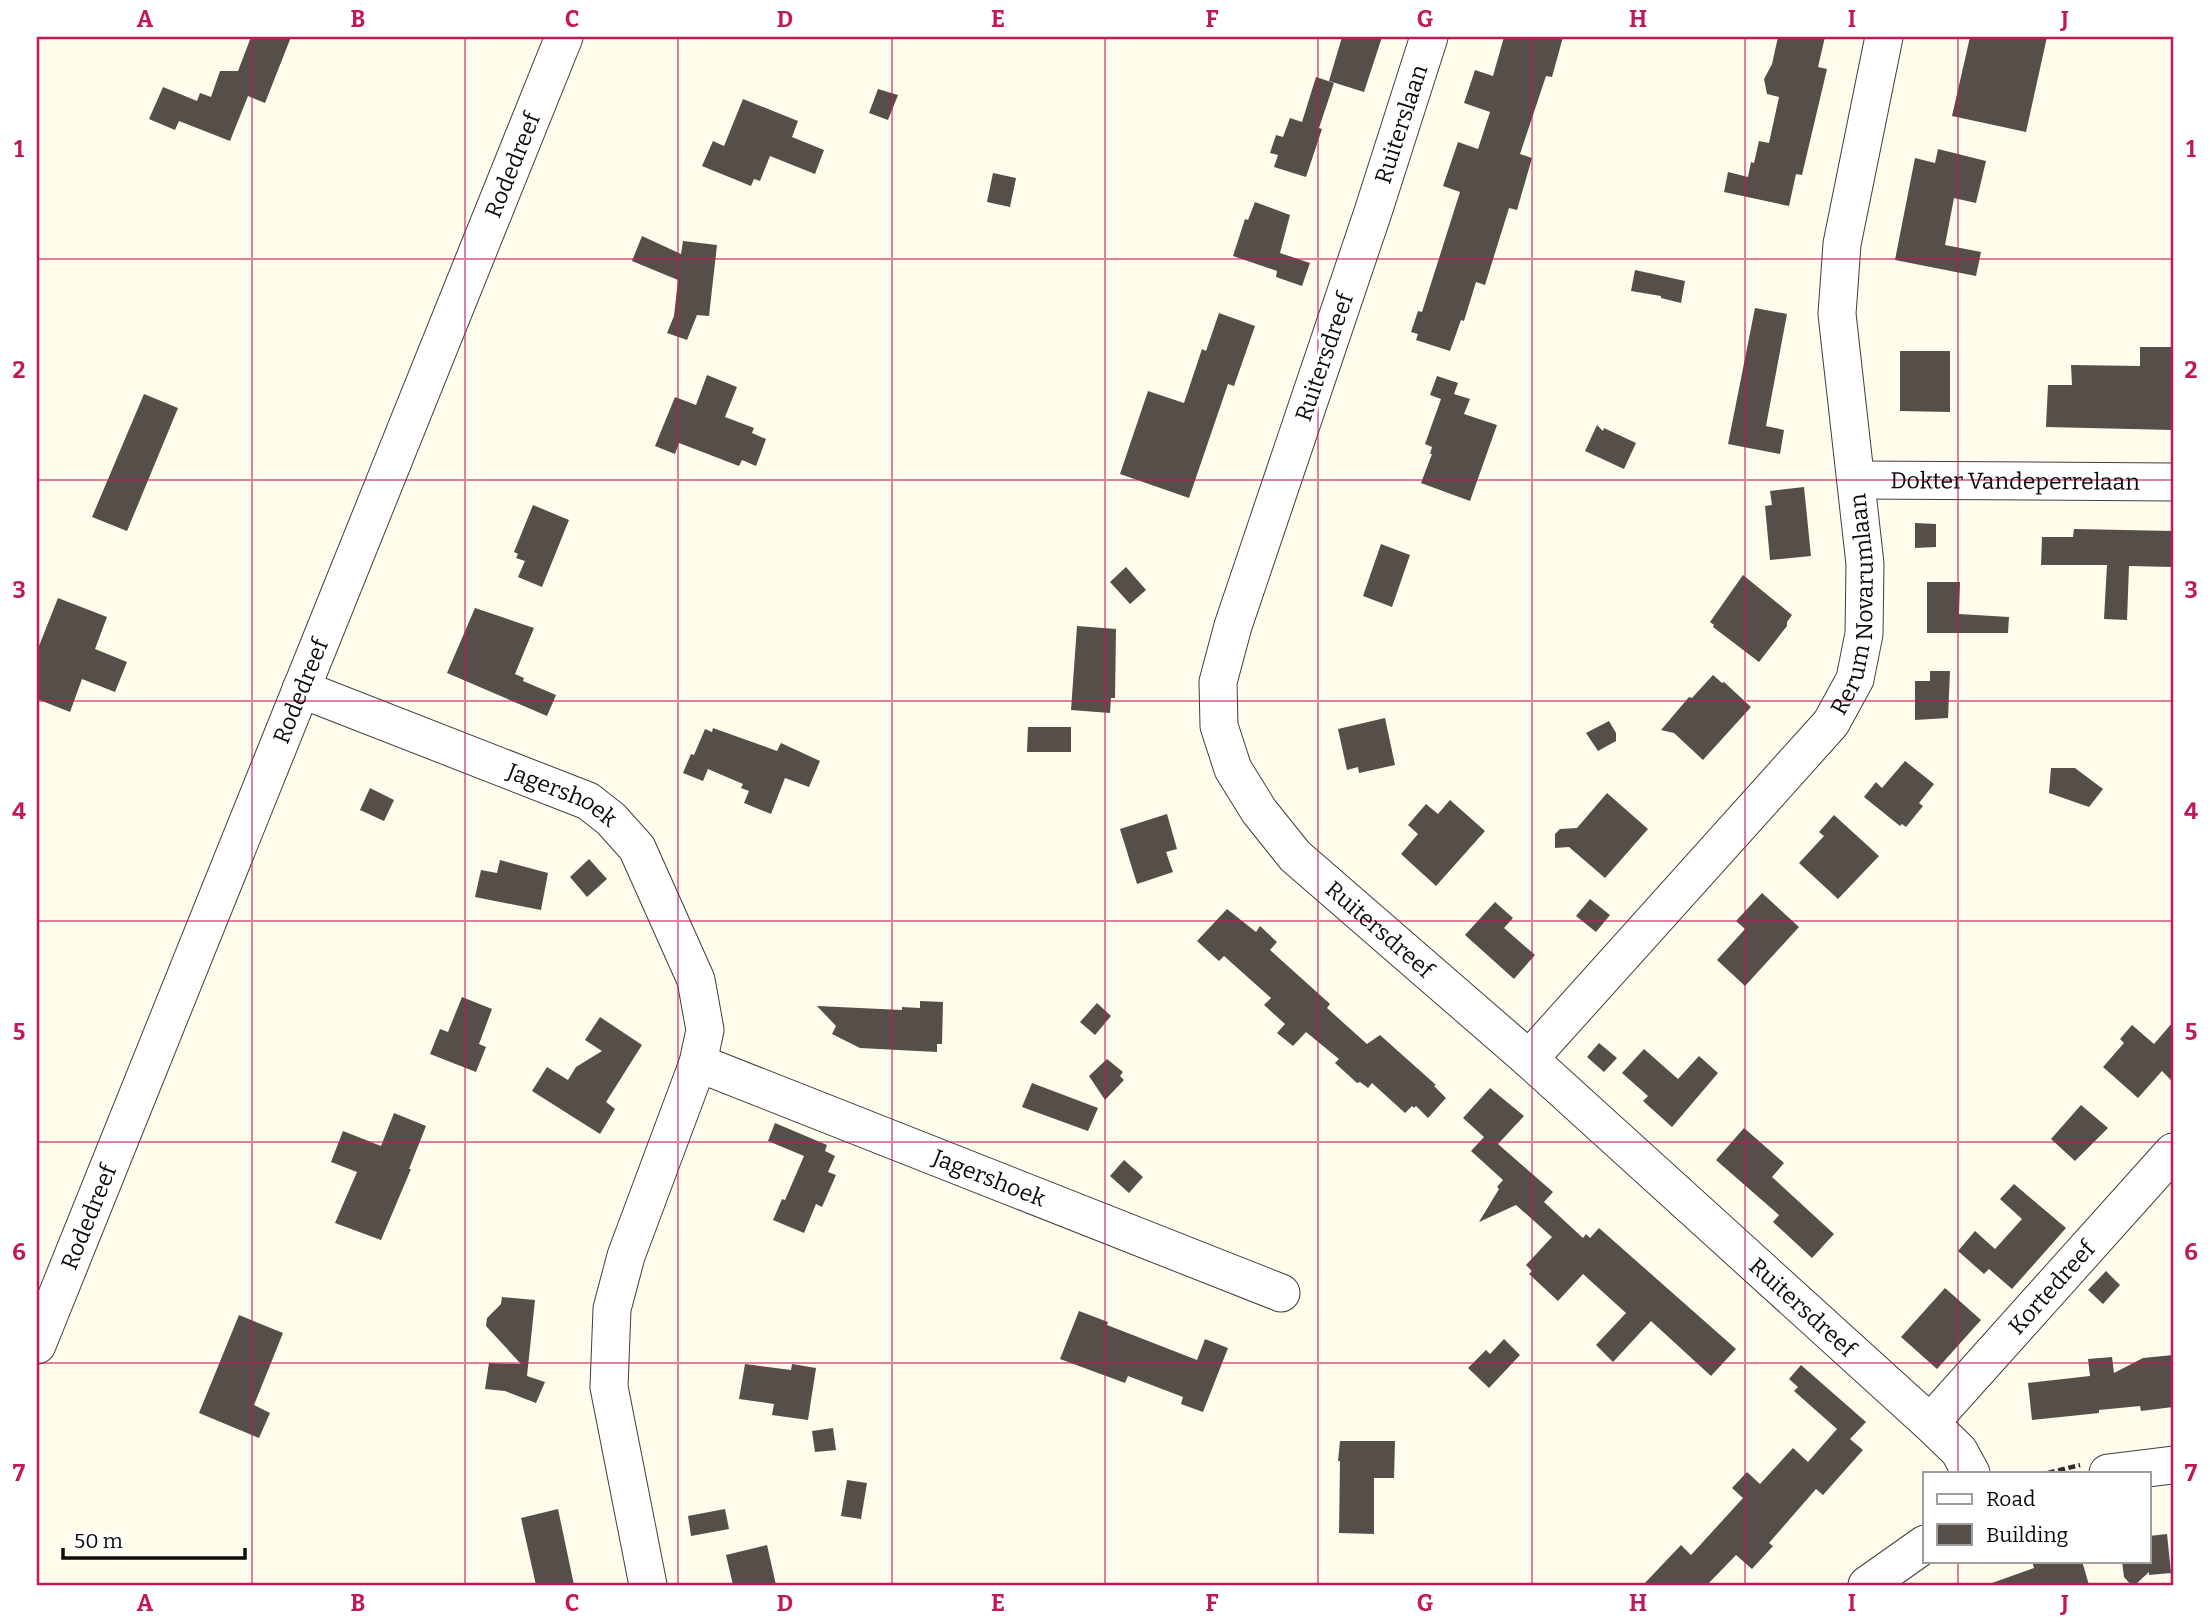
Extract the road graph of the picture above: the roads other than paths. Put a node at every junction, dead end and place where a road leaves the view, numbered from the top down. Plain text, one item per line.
1 (564, 37) edge
2 (1429, 37) edge
3 (1884, 37) edge
4 (1373, 212) joint
5 (1856, 480) junction
6 (2173, 482) edge
7 (301, 690) junction
8 (1529, 1059) junction
9 (698, 1063) junction
10 (2173, 1152) edge
11 (1281, 1293) dead end
12 (37, 1345) edge
13 (1930, 1423) junction
14 (2173, 1465) edge
15 (1970, 1472) edge
16 (2116, 1472) edge
17 (1923, 1545) edge
18 (648, 1585) edge
19 (1867, 1585) edge

1 - 7 street, Rodedreef
2 - 4 street, Ruiterslaan
3 - 5 street, Rerum Novarumlaan
4 - 8 street, Ruitersdreef
5 - 6 street, Dokter Vandeperrelaan
5 - 8 street, Rerum Novarumlaan
7 - 9 street, Jagershoek
7 - 12 street, Rodedreef
8 - 13 street, Ruitersdreef
9 - 11 street, Jagershoek
9 - 18 street, Jagershoek
10 - 13 street, Kortedreef
13 - 15 street, Ruitersdreef
14 - 16 street
17 - 19 street

